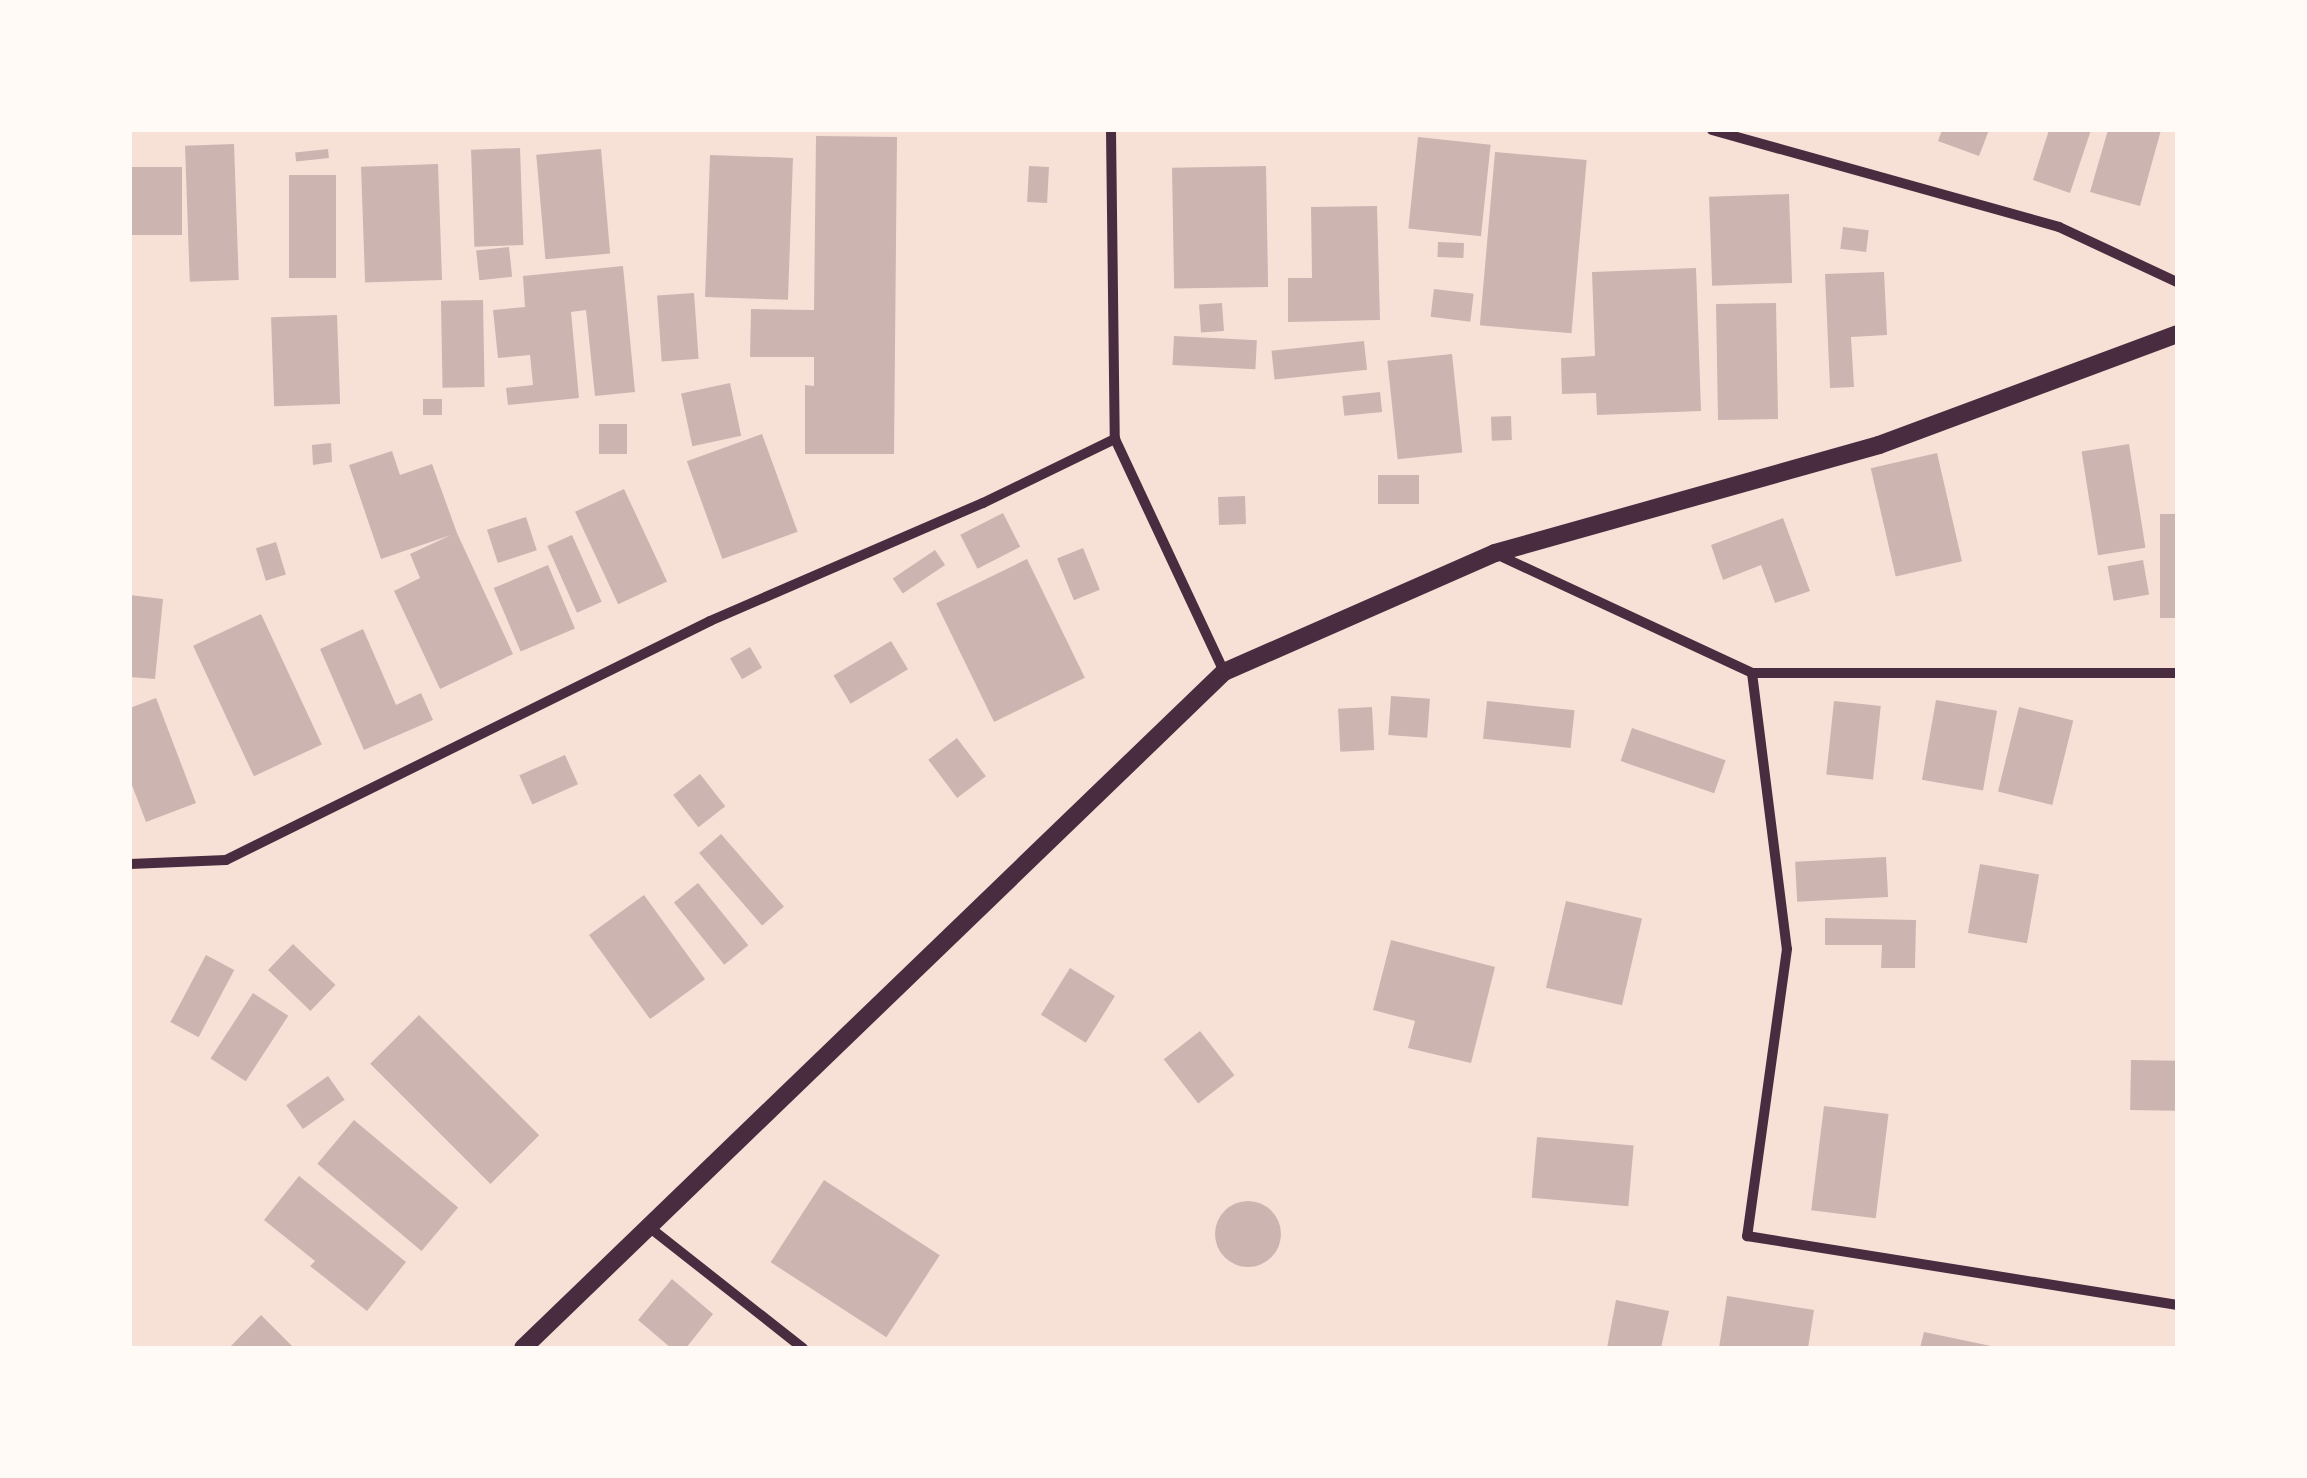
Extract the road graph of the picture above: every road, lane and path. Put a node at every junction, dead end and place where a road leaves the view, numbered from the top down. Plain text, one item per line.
1 (1112, 130) edge
2 (1712, 130) edge
3 (2177, 282) edge
4 (2177, 334) edge
5 (1115, 439) junction
6 (1496, 554) junction
7 (1224, 672) junction
8 (1752, 672) junction
9 (2177, 674) edge
10 (130, 864) edge
11 (648, 1227) junction
12 (2177, 1306) edge
13 (523, 1348) edge
14 (803, 1348) edge

1 - 5 street
2 - 3 street
4 - 6 street
5 - 7 street
5 - 10 street
6 - 7 street
6 - 8 street
7 - 11 street
8 - 9 street
8 - 12 street
11 - 13 street
11 - 14 street

